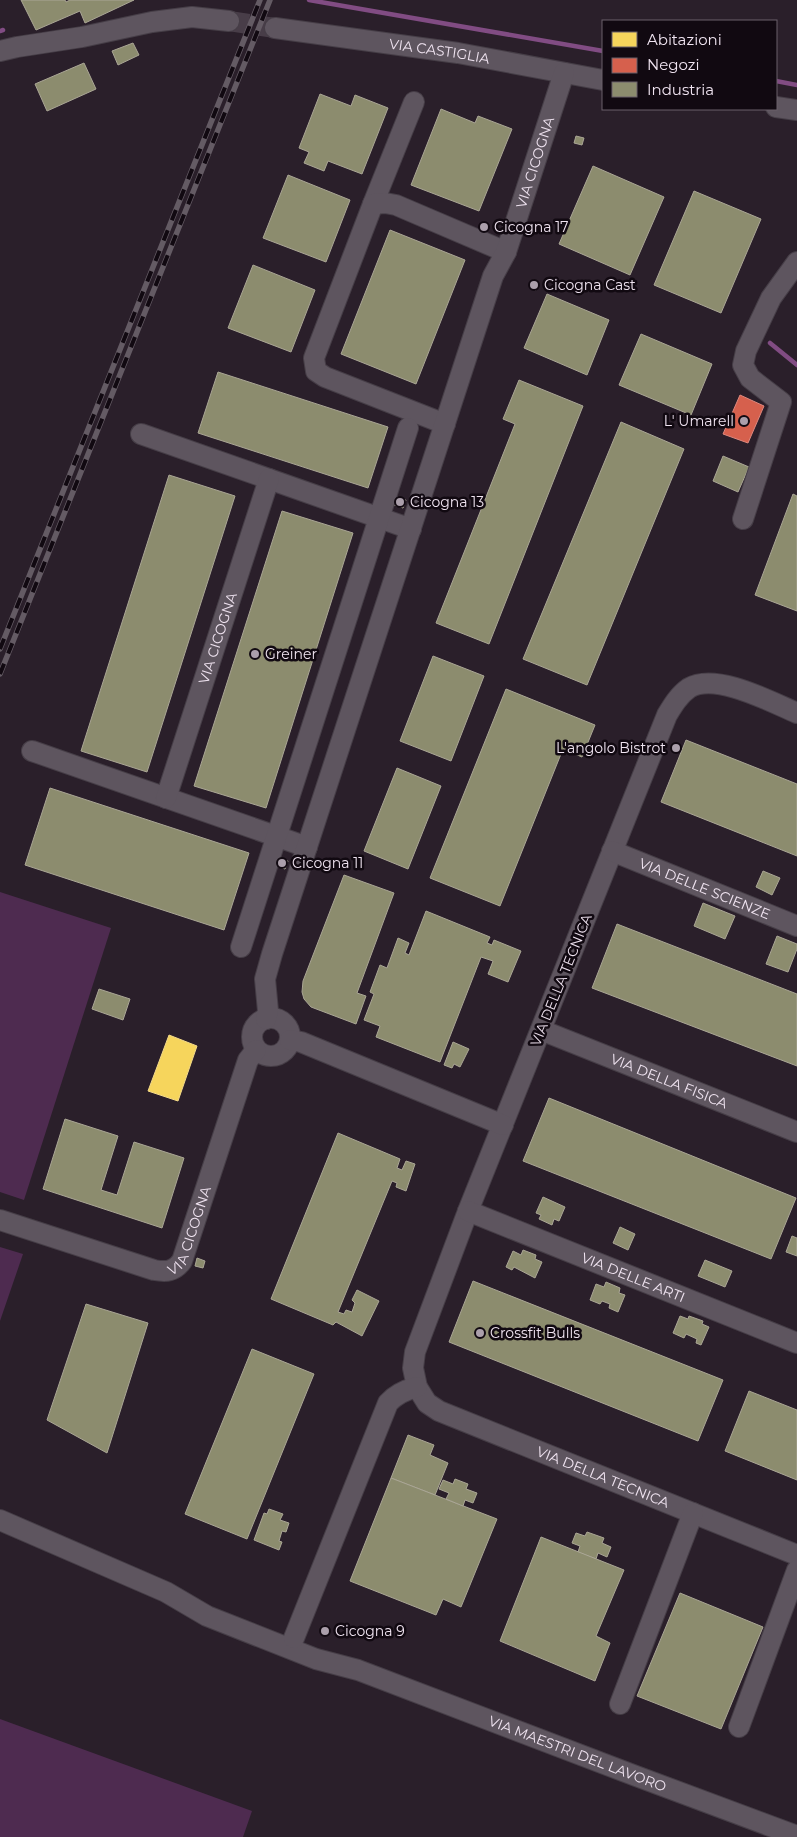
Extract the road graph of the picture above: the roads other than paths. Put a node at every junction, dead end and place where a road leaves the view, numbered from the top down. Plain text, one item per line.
1 (229, 20) tunnel mouth
2 (275, 28) tunnel mouth
3 (0, 51) edge
4 (564, 73) junction
5 (602, 80) edge
6 (414, 102) dead end
7 (777, 107) edge
8 (797, 110) edge
9 (373, 204) junction
10 (506, 252) junction
11 (797, 262) edge
12 (445, 424) junction
13 (408, 428) dead end
14 (141, 434) dead end
15 (269, 479) junction
16 (379, 518) junction
17 (742, 519) dead end
18 (411, 529) junction
19 (797, 713) edge
20 (32, 751) dead end
21 (166, 798) junction
22 (277, 837) junction
23 (307, 847) junction
24 (612, 851) junction
25 (797, 926) edge
26 (241, 947) dead end
27 (266, 1019) junction
28 (541, 1030) junction
29 (290, 1040) junction
30 (256, 1050) junction
31 (503, 1125) junction
32 (797, 1132) edge
33 (468, 1211) junction
34 (0, 1220) edge
35 (797, 1343) edge
36 (417, 1387) junction
37 (693, 1513) junction
38 (0, 1520) edge
39 (797, 1555) edge
40 (797, 1570) edge
41 (166, 1592) junction
42 (294, 1638) junction
43 (358, 1670) junction
44 (620, 1704) dead end
45 (739, 1727) dead end
46 (797, 1836) edge

1 - 3 street
2 - 4 street, VIA CASTIGLIA
4 - 5 street, VIA CASTIGLIA
4 - 10 street, VIA CICOGNA
6 - 9 street
7 - 8 street
9 - 10 street
9 - 12 street
10 - 12 street, VIA CICOGNA
11 - 17 street
12 - 18 street, VIA CICOGNA
13 - 16 street
14 - 15 street
15 - 16 street
15 - 21 street, VIA CICOGNA
16 - 18 street
16 - 22 street
18 - 23 street, VIA CICOGNA
19 - 24 street, VIA DELLA TECNICA
20 - 21 street
21 - 22 street
22 - 23 street
22 - 26 street
23 - 27 street, VIA CICOGNA
24 - 25 street, VIA DELLE SCIENZE
24 - 28 street, VIA DELLA TECNICA
27 - 29 street
27 - 30 street, VIA CICOGNA
28 - 31 street, VIA DELLA TECNICA
28 - 32 street, VIA DELLA FISICA
29 - 30 street
29 - 31 street
30 - 34 street, VIA CICOGNA
31 - 33 street, VIA DELLA TECNICA
33 - 35 street, VIA DELLE ARTI
33 - 36 street, VIA DELLA TECNICA
36 - 37 street, VIA DELLA TECNICA
36 - 42 street
37 - 39 street, VIA DELLA TECNICA
37 - 44 street
38 - 41 street, VIA MAESTRI DEL LAVORO
40 - 45 street
41 - 42 street, VIA MAESTRI DEL LAVORO
41 - 43 street, VIA MAESTRI DEL LAVORO
42 - 43 street, VIA MAESTRI DEL LAVORO
43 - 46 street, VIA MAESTRI DEL LAVORO

